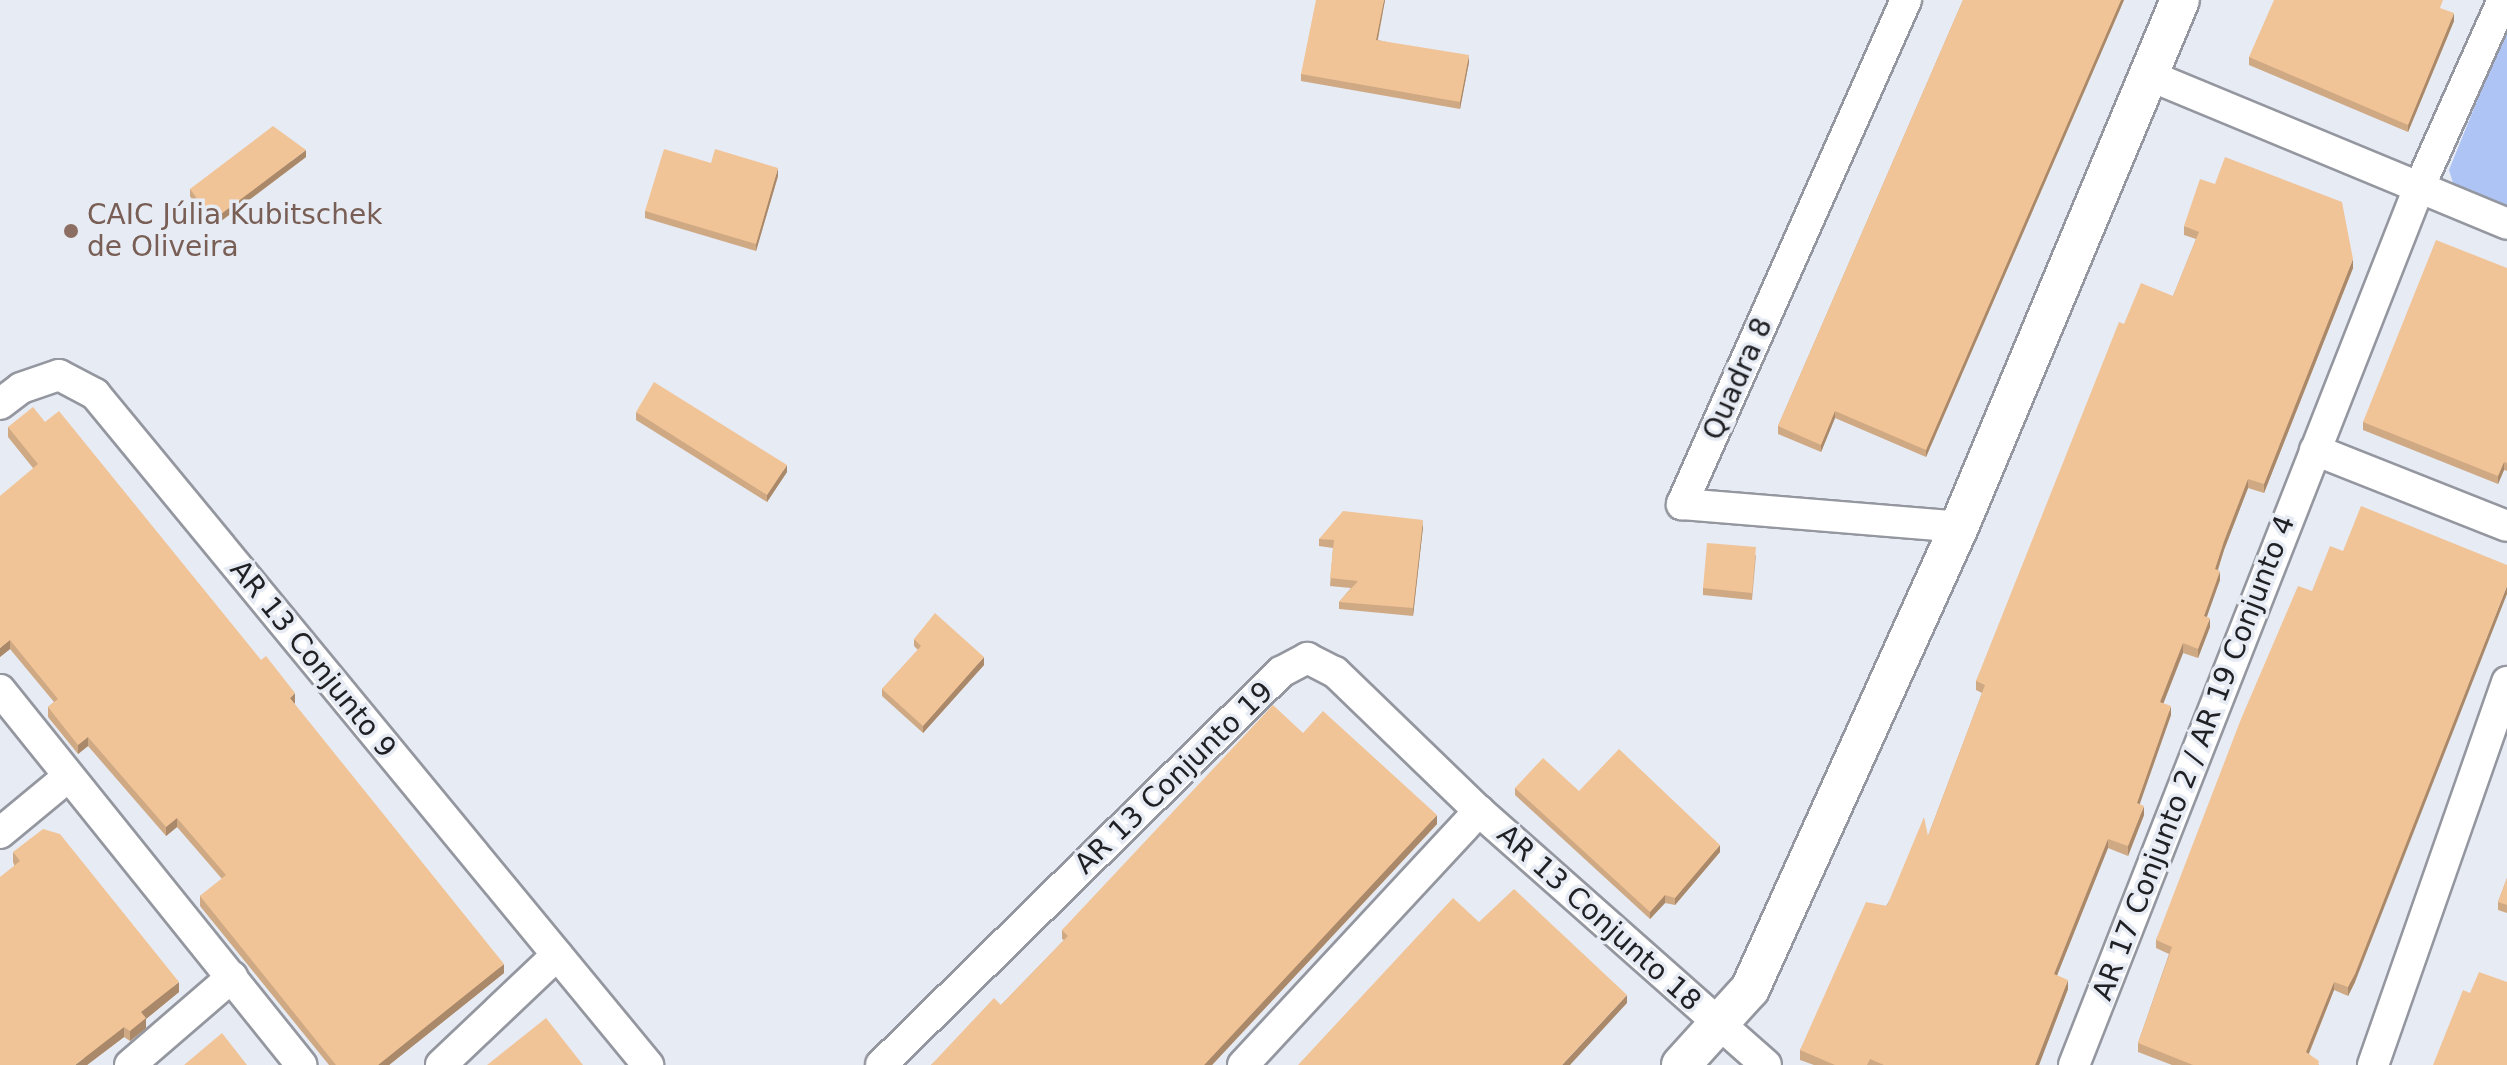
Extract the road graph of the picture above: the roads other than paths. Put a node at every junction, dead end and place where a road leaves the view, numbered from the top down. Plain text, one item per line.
1 (1906, 0) edge
2 (2180, 0) edge
3 (2503, 0) edge
4 (2148, 75) junction
5 (2418, 190) junction
6 (2507, 224) edge
7 (0, 404) edge
8 (2315, 450) junction
9 (2507, 526) edge
10 (1959, 527) junction
11 (2507, 682) edge
12 (0, 690) edge
13 (69, 776) junction
14 (1479, 811) junction
15 (0, 833) edge
16 (557, 955) junction
17 (232, 977) junction
18 (1719, 1025) junction
19 (130, 1065) edge
20 (302, 1065) edge
21 (441, 1065) edge
22 (648, 1065) edge
23 (881, 1065) edge
24 (1243, 1065) edge
25 (1681, 1065) edge
26 (1766, 1065) edge
27 (2074, 1065) edge
28 (2373, 1065) edge

1 - 10 street, Quadra 8
2 - 4 street
3 - 5 street, AR 17 Conjunto 2 / AR 19 Conjunto 4
4 - 5 street
4 - 10 street
5 - 6 street
5 - 8 street, AR 17 Conjunto 2 / AR 19 Conjunto 4
7 - 16 street, AR 13 Conjunto 9
8 - 9 street
8 - 27 street, AR 17 Conjunto 2 / AR 19 Conjunto 4
10 - 18 street
11 - 28 street
12 - 13 street
13 - 15 street
13 - 17 street
14 - 18 street, AR 13 Conjunto 18
14 - 23 street, AR 13 Conjunto 19
14 - 24 street
16 - 21 street
16 - 22 street, AR 13 Conjunto 9
17 - 19 street
17 - 20 street
18 - 25 street
18 - 26 street, AR 13 Conjunto 18

